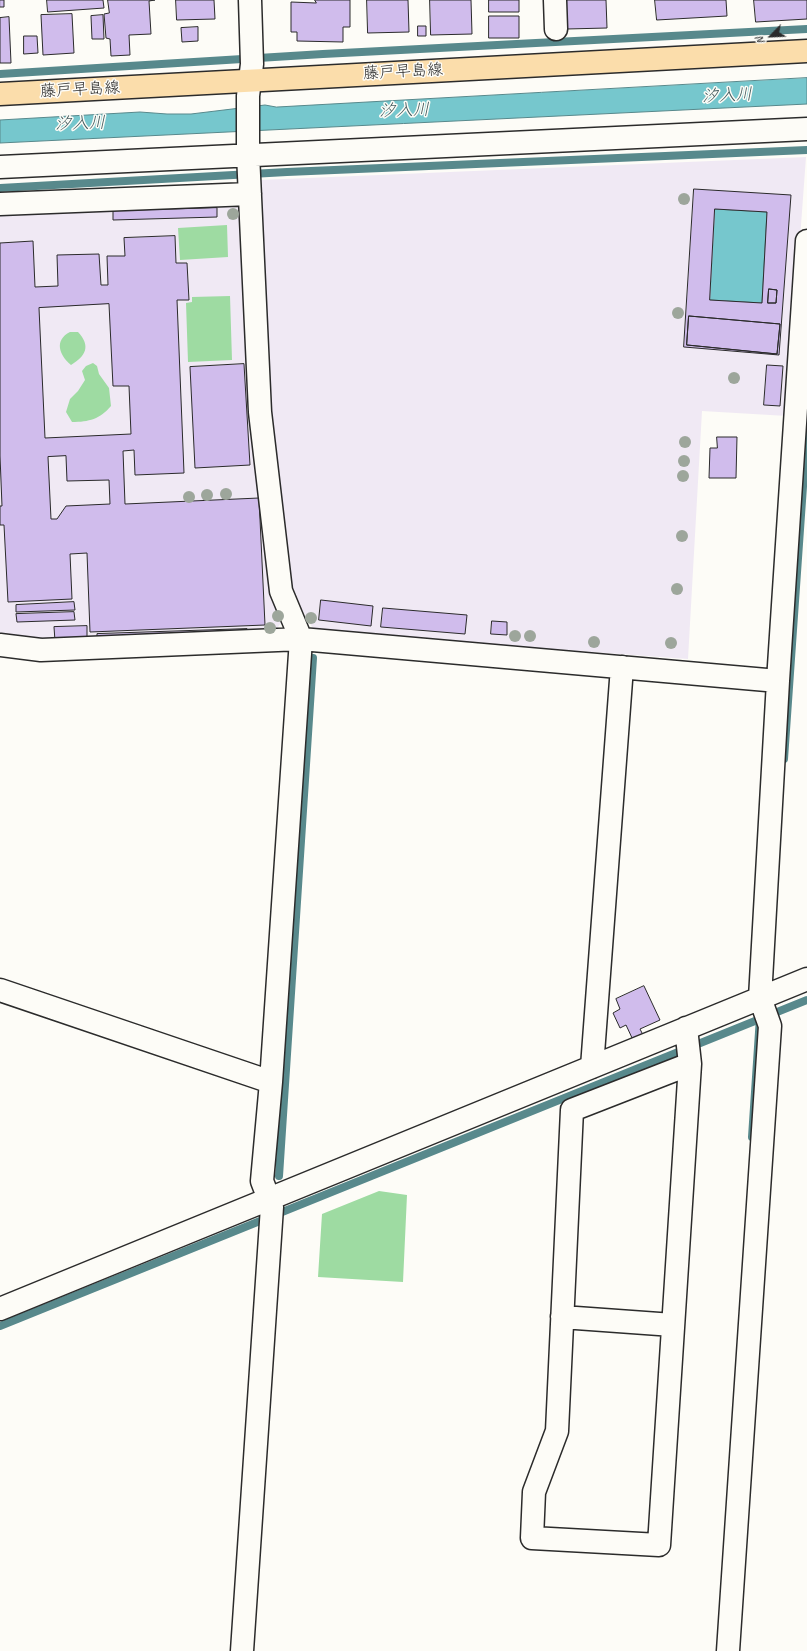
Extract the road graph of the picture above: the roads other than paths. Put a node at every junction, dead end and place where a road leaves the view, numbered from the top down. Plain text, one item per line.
1 (250, 0) edge
2 (555, 0) edge
3 (556, 29) dead end
4 (807, 51) edge
5 (250, 73) junction
6 (0, 94) edge
7 (807, 129) edge
8 (0, 167) edge
9 (249, 174) junction
10 (0, 204) edge
11 (807, 241) edge
12 (301, 639) junction
13 (0, 645) edge
14 (622, 667) junction
15 (778, 681) junction
16 (807, 979) edge
17 (0, 990) edge
18 (765, 1012) junction
19 (688, 1047) junction
20 (592, 1067) junction
21 (271, 1082) junction
22 (271, 1211) junction
23 (0, 1308) edge
24 (562, 1317) junction
25 (673, 1325) junction
26 (242, 1651) edge
27 (728, 1651) edge

1 - 5 street
2 - 3 street
4 - 5 main road, 藤戸早島線
5 - 6 main road, 藤戸早島線
5 - 9 street
7 - 9 street
8 - 9 street
9 - 10 street
9 - 12 street
11 - 15 street
12 - 13 street
12 - 14 street
12 - 21 street
14 - 15 street
14 - 20 street
15 - 18 street
16 - 18 street
17 - 21 street
18 - 19 street
18 - 27 street
19 - 20 street
19 - 24 street
19 - 25 street
20 - 22 street
21 - 22 street
22 - 23 street
22 - 26 street
24 - 25 street
24 - 25 street

